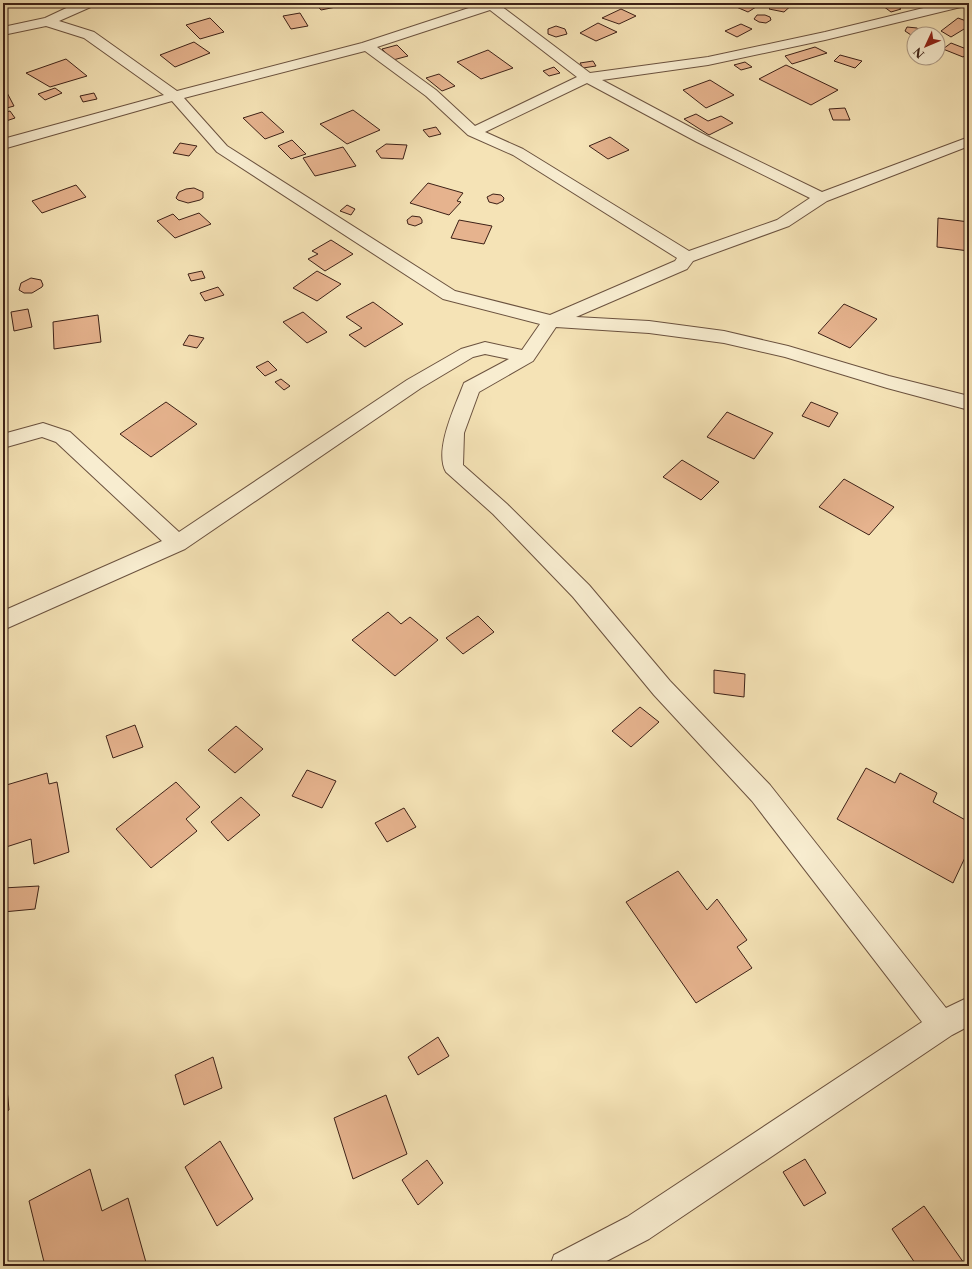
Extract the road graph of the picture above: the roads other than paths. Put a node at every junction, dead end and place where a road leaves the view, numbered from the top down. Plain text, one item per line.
1 (88, 3) edge
2 (960, 3) edge
3 (494, 4) edge
4 (3, 20) edge
5 (47, 22) junction
6 (3, 31) edge
7 (367, 46) junction
8 (587, 78) junction
9 (175, 96) junction
10 (473, 132) junction
11 (969, 141) edge
12 (3, 144) edge
13 (821, 198) junction
14 (687, 257) junction
15 (551, 321) junction
16 (527, 357) junction
17 (969, 403) edge
18 (3, 441) edge
19 (178, 543) junction
20 (3, 621) edge
21 (969, 1012) edge
22 (942, 1025) junction
23 (565, 1266) edge

1 - 5 street
2 - 8 street
3 - 7 street
3 - 8 street
4 - 5 street
5 - 6 street
5 - 9 street
7 - 9 street
7 - 10 street
8 - 10 street
8 - 13 street
9 - 12 street
9 - 15 street
10 - 14 street
11 - 13 street
13 - 14 street
14 - 15 street
15 - 16 street
15 - 17 street
16 - 19 street
16 - 22 street
18 - 19 street
19 - 20 street
21 - 22 street
22 - 23 street

